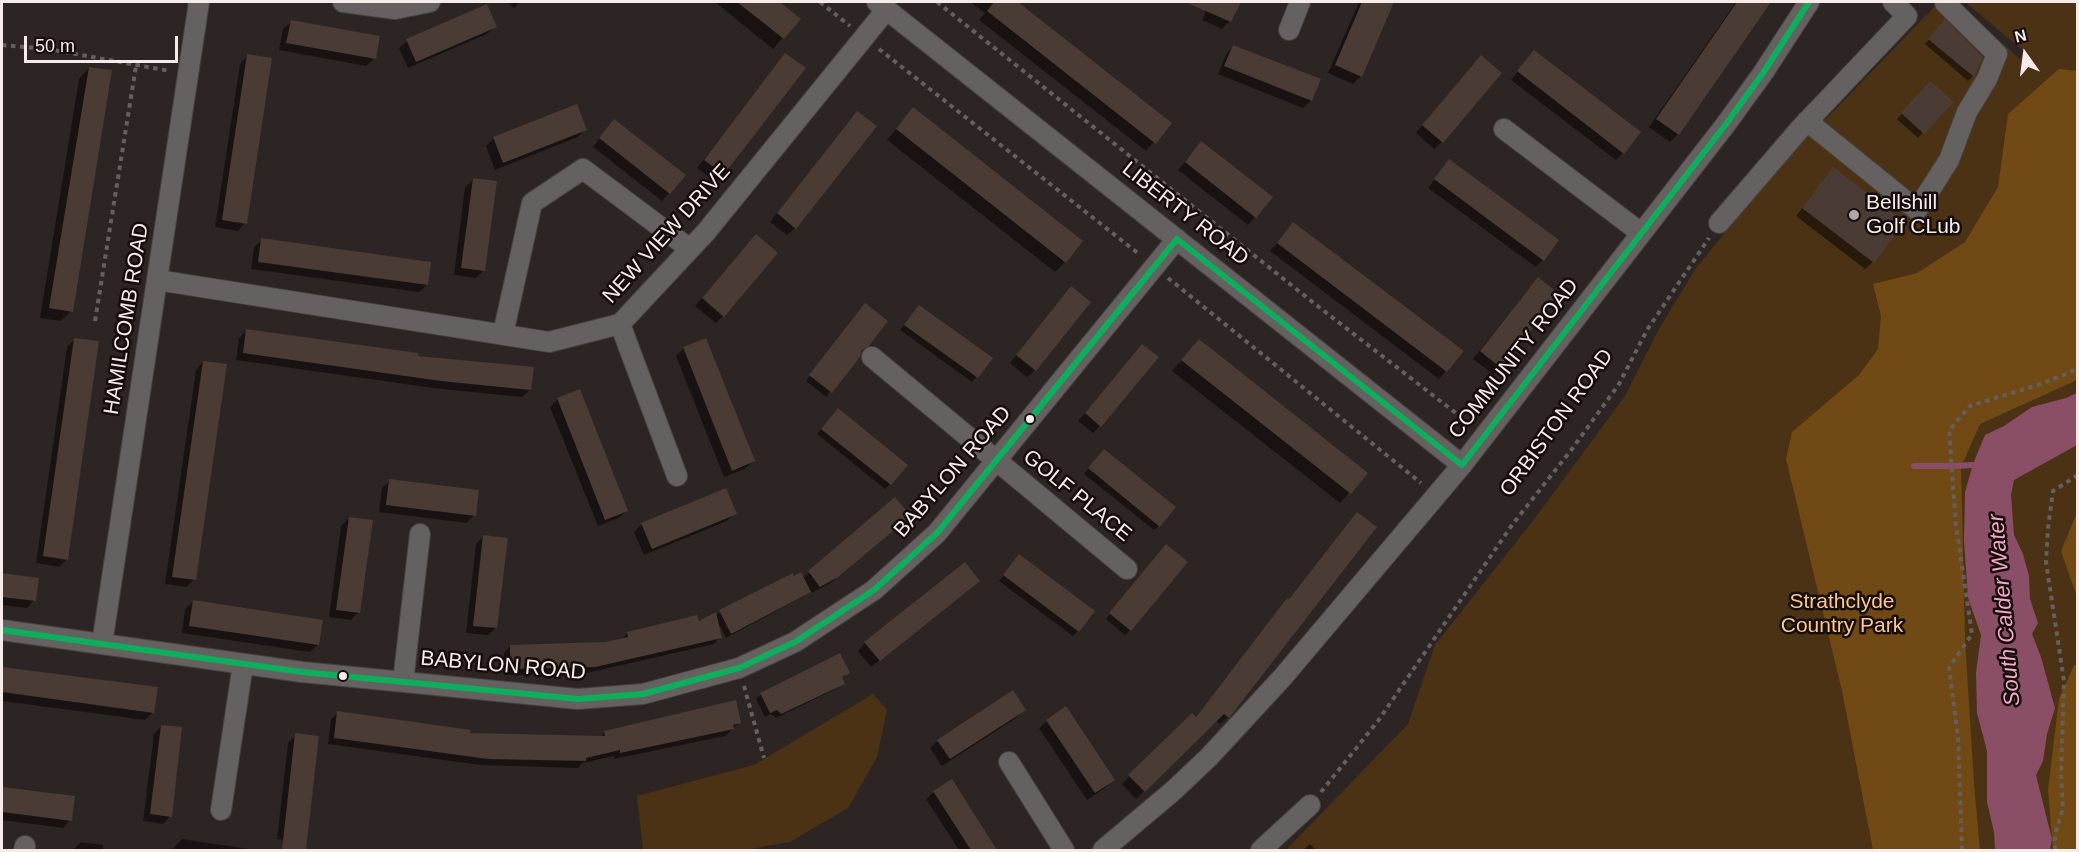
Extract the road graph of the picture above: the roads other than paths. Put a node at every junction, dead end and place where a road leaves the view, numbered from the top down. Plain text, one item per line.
1 (199, 2) edge
2 (342, 2) edge
3 (430, 2) edge
4 (1300, 2) edge
5 (1809, 2) edge
6 (1893, 2) edge
7 (1945, 3) dead end
8 (882, 5) edge
9 (1289, 30) dead end
10 (1807, 121) junction
11 (1504, 129) dead end
12 (1719, 223) road end
13 (1641, 233) junction
14 (1177, 239) junction
15 (690, 249) junction
16 (157, 280) junction
17 (620, 324) junction
18 (503, 334) junction
19 (872, 357) dead end
20 (996, 461) junction
21 (1462, 465) junction
22 (677, 476) dead end
23 (420, 534) dead end
24 (1127, 569) dead end
25 (2, 630) edge
26 (102, 644) junction
27 (243, 664) junction
28 (403, 682) junction
29 (1010, 762) dead end
30 (1310, 805) road end
31 (221, 810) dead end
32 (1064, 850) edge
33 (1103, 850) edge
34 (1261, 850) edge

1 - 16 street, HAMILCOMB ROAD
2 - 3 street
4 - 9 street
5 - 13 street, COMMUNITY ROAD
6 - 10 street
7 - 10 street
8 - 14 street, LIBERTY ROAD
8 - 15 street, NEW VIEW DRIVE
10 - 12 street
11 - 13 street
13 - 21 street, COMMUNITY ROAD
14 - 20 street, BABYLON ROAD
14 - 21 street, LIBERTY ROAD
15 - 17 street, NEW VIEW DRIVE
15 - 18 street
16 - 18 street, NEW VIEW DRIVE
16 - 26 street, HAMILCOMB ROAD
17 - 18 street, NEW VIEW DRIVE
17 - 22 street
19 - 20 street, GOLF PLACE
20 - 24 street, GOLF PLACE
20 - 28 street, BABYLON ROAD
21 - 33 street, COMMUNITY ROAD
23 - 28 street
25 - 26 street, BABYLON ROAD
26 - 27 street, BABYLON ROAD
27 - 28 street, BABYLON ROAD
27 - 31 street
29 - 32 street
30 - 34 street

